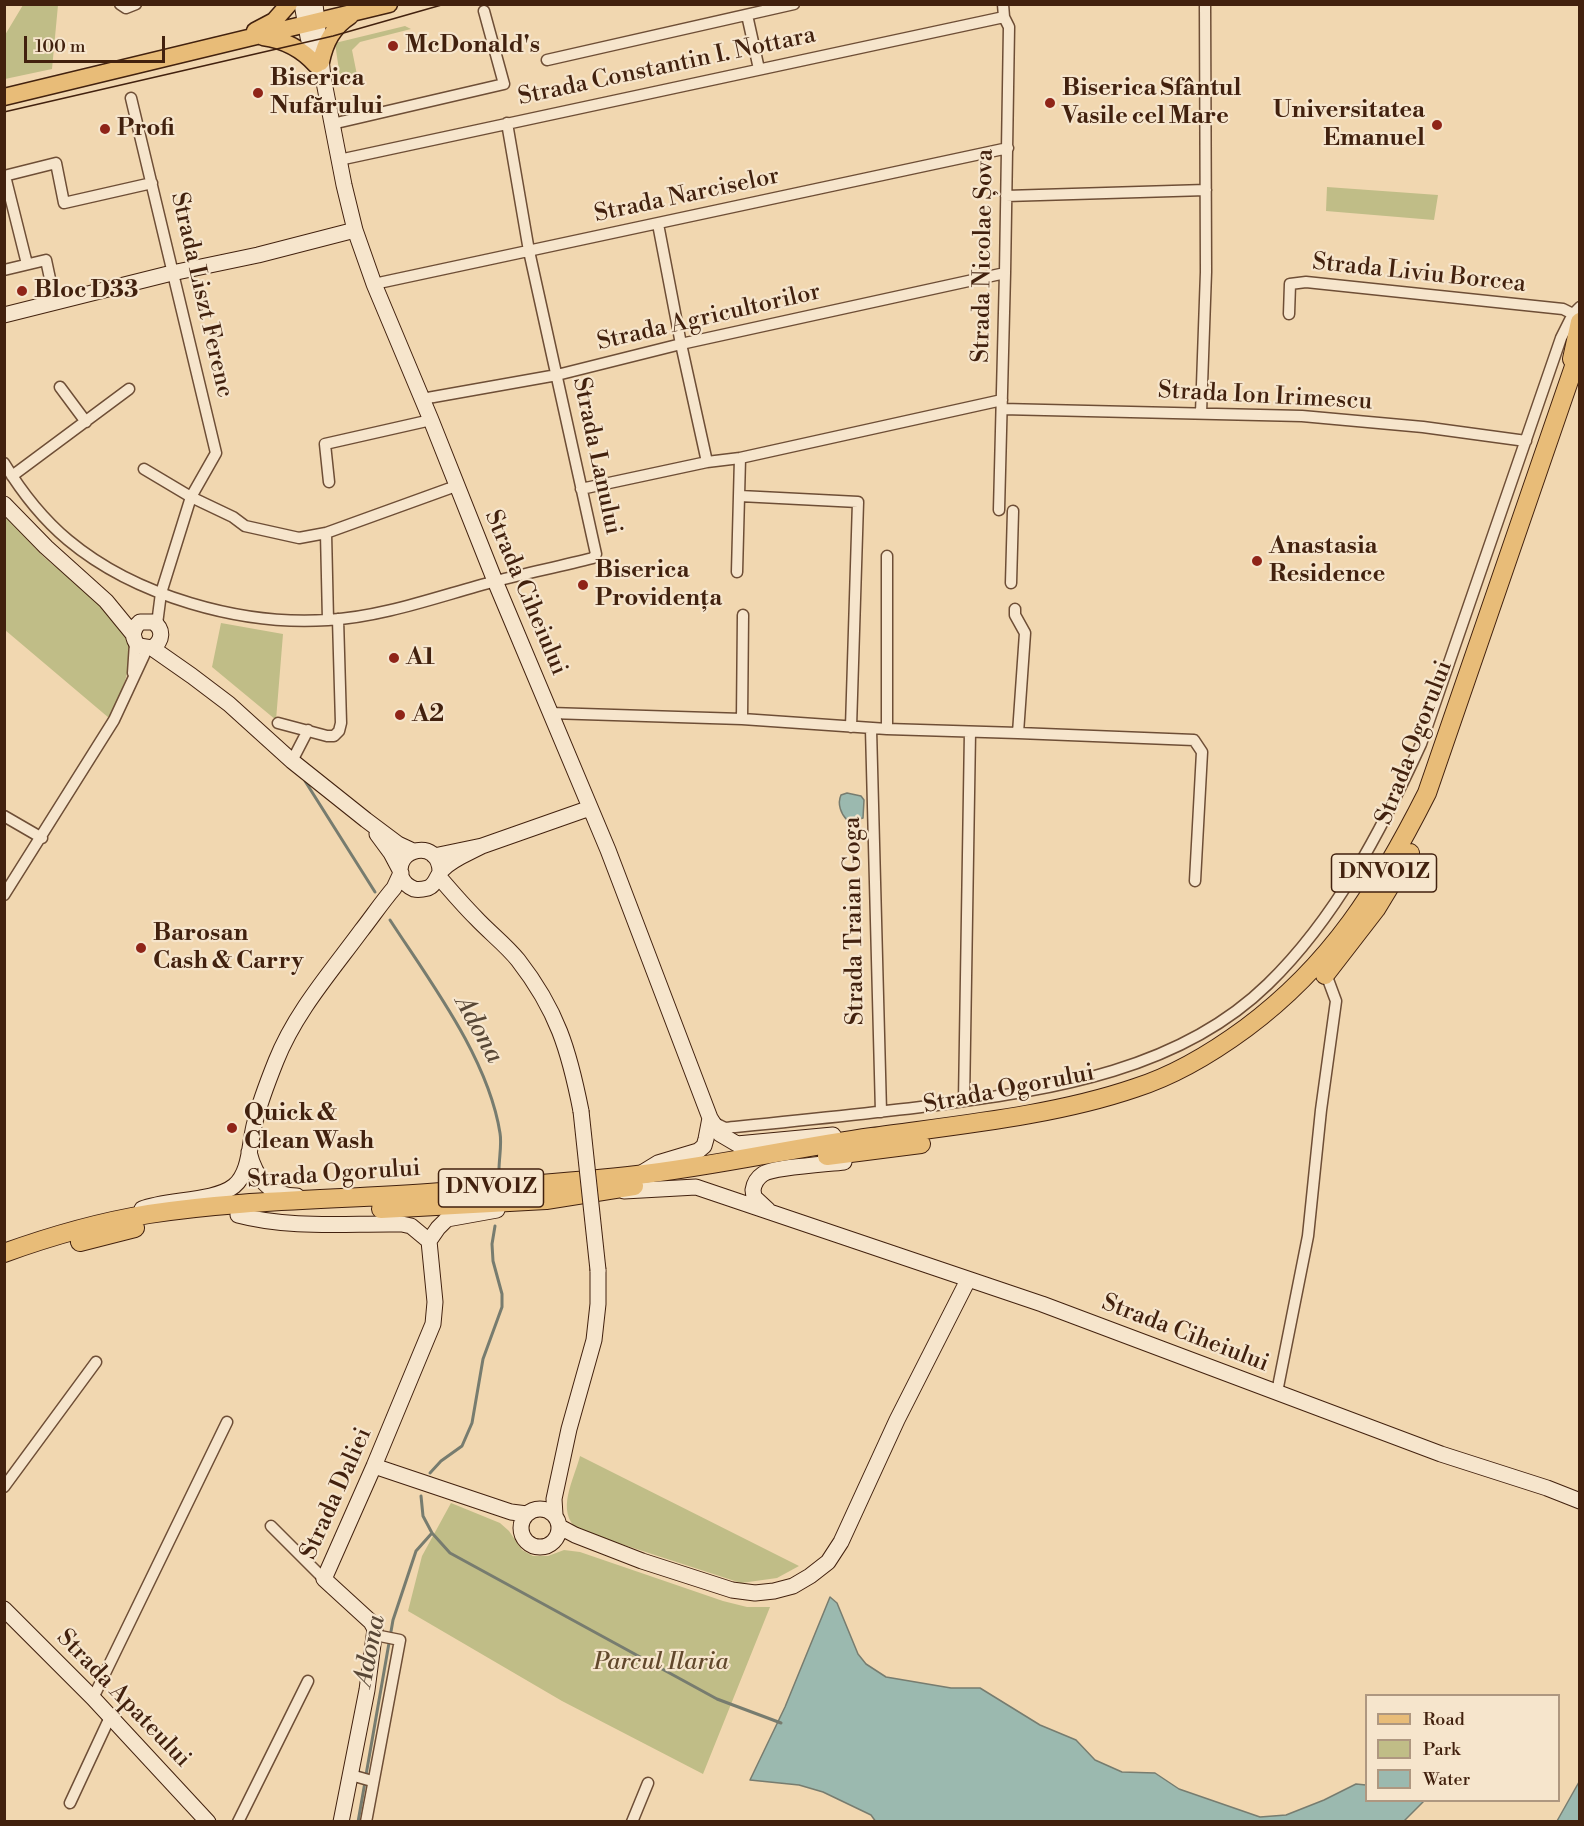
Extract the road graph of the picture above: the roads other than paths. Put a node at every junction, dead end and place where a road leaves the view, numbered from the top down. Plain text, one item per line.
1 (120, 4) edge
2 (136, 4) edge
3 (289, 4) edge
4 (302, 4) edge
5 (315, 4) edge
6 (389, 4) edge
7 (794, 4) edge
8 (1004, 4) edge
9 (1205, 4) edge
10 (356, 7) edge
11 (484, 11) dead end
12 (747, 15) junction
13 (1004, 17) junction
14 (311, 23) junction
15 (259, 36) junction
16 (236, 42) junction
17 (547, 60) dead end
18 (320, 68) junction
19 (759, 69) junction
20 (4, 97) edge
21 (130, 98) dead end
22 (507, 123) junction
23 (332, 124) junction
24 (1008, 148) junction
25 (339, 160) junction
26 (4, 176) edge
27 (152, 183) junction
28 (1206, 190) junction
29 (1006, 196) junction
30 (658, 224) junction
31 (355, 230) junction
32 (529, 251) junction
33 (27, 264) junction
34 (4, 270) edge
35 (172, 273) junction
36 (1005, 273) junction
37 (374, 284) junction
38 (55, 302) junction
39 (1289, 314) dead end
40 (1577, 314) edge
41 (4, 315) edge
42 (681, 344) junction
43 (1580, 349) edge
44 (557, 375) junction
45 (1573, 385) edge
46 (60, 387) dead end
47 (129, 389) dead end
48 (422, 399) junction
49 (1002, 405) junction
50 (1201, 413) junction
51 (431, 420) junction
52 (86, 422) junction
53 (1526, 441) junction
54 (740, 458) junction
55 (707, 462) junction
56 (4, 463) edge
57 (144, 469) dead end
58 (12, 476) junction
59 (329, 482) dead end
60 (456, 486) junction
61 (581, 489) junction
62 (740, 495) junction
63 (191, 497) junction
64 (4, 504) edge
65 (999, 510) dead end
66 (1013, 511) dead end
67 (326, 533) junction
68 (887, 556) dead end
69 (737, 572) dead end
70 (495, 581) junction
71 (1011, 583) dead end
72 (161, 593) junction
73 (1015, 609) dead end
74 (743, 615) dead end
75 (333, 620) junction
76 (146, 634) junction
77 (550, 713) junction
78 (742, 719) junction
79 (278, 723) dead end
80 (851, 727) junction
81 (871, 729) junction
82 (887, 729) junction
83 (308, 730) junction
84 (970, 732) junction
85 (1018, 733) junction
86 (292, 761) junction
87 (590, 808) junction
88 (4, 816) edge
89 (366, 820) junction
90 (42, 838) junction
91 (482, 846) junction
92 (413, 851) junction
93 (434, 856) junction
94 (401, 871) junction
95 (439, 874) junction
96 (1195, 881) dead end
97 (418, 889) junction
98 (4, 895) edge
99 (474, 917) junction
100 (362, 930) junction
101 (1326, 974) junction
102 (964, 1101) junction
103 (881, 1112) junction
104 (710, 1118) junction
105 (875, 1137) junction
106 (893, 1148) junction
107 (249, 1152) junction
108 (639, 1175) junction
109 (600, 1192) junction
110 (389, 1197) junction
111 (546, 1200) junction
112 (773, 1214) junction
113 (238, 1215) junction
114 (123, 1218) junction
115 (429, 1241) junction
116 (4, 1253) edge
117 (4, 1266) edge
118 (968, 1280) junction
119 (96, 1362) dead end
120 (1277, 1392) junction
121 (227, 1422) dead end
122 (569, 1429) junction
123 (374, 1466) junction
124 (4, 1487) edge
125 (455, 1495) junction
126 (1580, 1501) edge
127 (532, 1511) junction
128 (557, 1521) junction
129 (270, 1526) dead end
130 (521, 1532) junction
131 (552, 1544) junction
132 (642, 1561) junction
133 (324, 1579) junction
134 (4, 1609) edge
135 (375, 1635) junction
136 (308, 1681) dead end
137 (93, 1698) junction
138 (111, 1717) junction
139 (351, 1775) junction
140 (372, 1781) junction
141 (648, 1783) dead end
142 (70, 1803) dead end
143 (208, 1821) edge
144 (238, 1821) edge
145 (341, 1821) edge
146 (366, 1821) edge
147 (632, 1821) edge

1 - 2 street
3 - 16 main road
4 - 14 street
5 - 14 street
6 - 10 main road
7 - 12 street
8 - 13 street, Strada Nicolae Șova
9 - 28 street
10 - 14 main road
10 - 18 main road
11 - 23 street
12 - 17 street
12 - 19 street
13 - 19 street, Strada Constantin I. Nottara
13 - 24 street, Strada Nicolae Șova
14 - 15 main road
14 - 18 street, Strada Ciheiului
15 - 16 main road
15 - 18 main road
16 - 20 main road
18 - 23 street, Strada Ciheiului
19 - 22 street, Strada Constantin I. Nottara
21 - 27 street, Strada Liszt Ferenc
22 - 25 street, Strada Constantin I. Nottara
22 - 32 street, Strada Lanului
23 - 25 street, Strada Ciheiului
24 - 29 street, Strada Nicolae Șova
24 - 30 street, Strada Narciselor
25 - 31 street, Strada Ciheiului
26 - 27 street
26 - 33 street
27 - 35 street, Strada Liszt Ferenc
28 - 29 street
28 - 50 street
29 - 36 street, Strada Nicolae Șova
30 - 32 street, Strada Narciselor
30 - 42 street
31 - 35 street
31 - 37 street, Strada Ciheiului
32 - 37 street, Strada Narciselor
32 - 44 street, Strada Lanului
33 - 34 street
33 - 38 street
35 - 38 street
35 - 63 street, Strada Liszt Ferenc
36 - 42 street, Strada Agricultorilor
36 - 49 street, Strada Nicolae Șova
37 - 48 street, Strada Ciheiului
38 - 41 street
39 - 40 street, Strada Liviu Borcea
40 - 45 highway
40 - 53 street
42 - 44 street, Strada Agricultorilor
42 - 55 street
43 - 45 highway, Strada Ogorului / DNVO1Z
44 - 48 street, Strada Agricultorilor
44 - 61 street, Strada Lanului
45 - 101 highway, Strada Ogorului / DNVO1Z
45 - 105 highway, Strada Ogorului / DNVO1Z
46 - 52 street
47 - 52 street
48 - 51 street, Strada Ciheiului
49 - 50 street, Strada Ion Irimescu
49 - 54 street, Strada Ion Irimescu
49 - 65 street, Strada Nicolae Șova
50 - 53 street, Strada Ion Irimescu
51 - 59 street
51 - 60 street, Strada Ciheiului
52 - 58 street
53 - 102 street
54 - 55 street, Strada Ion Irimescu
54 - 62 street
55 - 61 street, Strada Ion Irimescu
56 - 58 street
57 - 63 street
58 - 72 street
60 - 67 street
60 - 70 street, Strada Ciheiului
61 - 70 street, Strada Lanului
62 - 69 street
62 - 80 street
63 - 67 street
63 - 72 street, Strada Liszt Ferenc
64 - 76 street
66 - 71 street
67 - 75 street
68 - 82 street
70 - 75 street
70 - 77 street, Strada Ciheiului
72 - 75 street
72 - 76 street, Strada Liszt Ferenc
73 - 85 street
74 - 78 street
75 - 83 street
76 - 86 street
76 - 90 street, Strada Liszt Ferenc
77 - 78 street
77 - 87 street, Strada Ciheiului
78 - 80 street
79 - 83 street
80 - 81 street
81 - 82 street
81 - 103 street, Strada Traian Goga
82 - 84 street
83 - 86 street
84 - 85 street
84 - 102 street
85 - 96 street
86 - 89 street
87 - 91 street
87 - 104 street, Strada Ciheiului
88 - 90 street
89 - 92 street
89 - 94 street
90 - 98 street
91 - 93 street
91 - 95 street
92 - 93 street
92 - 94 street
93 - 95 street
94 - 97 street
94 - 100 street
95 - 97 street
95 - 99 street
97 - 99 street
97 - 100 street
99 - 122 street, bridge
100 - 107 street
101 - 106 highway, Strada Ogorului / DNVO1Z
101 - 120 street
102 - 103 street
103 - 104 street
104 - 105 street, Strada Ciheiului
104 - 108 street
105 - 108 highway, Strada Ogorului / DNVO1Z
106 - 109 highway, Strada Ogorului / DNVO1Z
106 - 112 street, Strada Ciheiului
107 - 110 street
107 - 114 street
108 - 110 highway, Strada Ogorului / DNVO1Z
109 - 111 highway, Strada Ogorului / DNVO1Z
109 - 112 street, Strada Ciheiului
110 - 114 highway, Strada Ogorului / DNVO1Z
111 - 113 highway, Strada Ogorului / DNVO1Z
111 - 115 street
112 - 118 street, Strada Ciheiului
113 - 115 street
113 - 117 highway, Strada Ogorului / DNVO1Z
114 - 116 highway, Strada Ogorului / DNVO1Z
115 - 123 street, Strada Daliei
118 - 120 street, Strada Ciheiului
118 - 132 street
119 - 124 street
120 - 126 street, Strada Ciheiului
121 - 137 street
122 - 127 street
122 - 128 street
123 - 125 street
123 - 133 street, Strada Daliei
125 - 127 street
125 - 130 street
127 - 128 street
127 - 130 street
128 - 131 street
128 - 132 street
129 - 133 street
130 - 131 street
131 - 132 street
133 - 135 street, Strada Daliei
134 - 137 street, Strada Apateului
135 - 139 street
135 - 140 street
136 - 144 street
137 - 138 street, Strada Apateului
138 - 142 street
138 - 143 street, Strada Apateului
139 - 140 street
139 - 145 street
140 - 146 street
141 - 147 street

